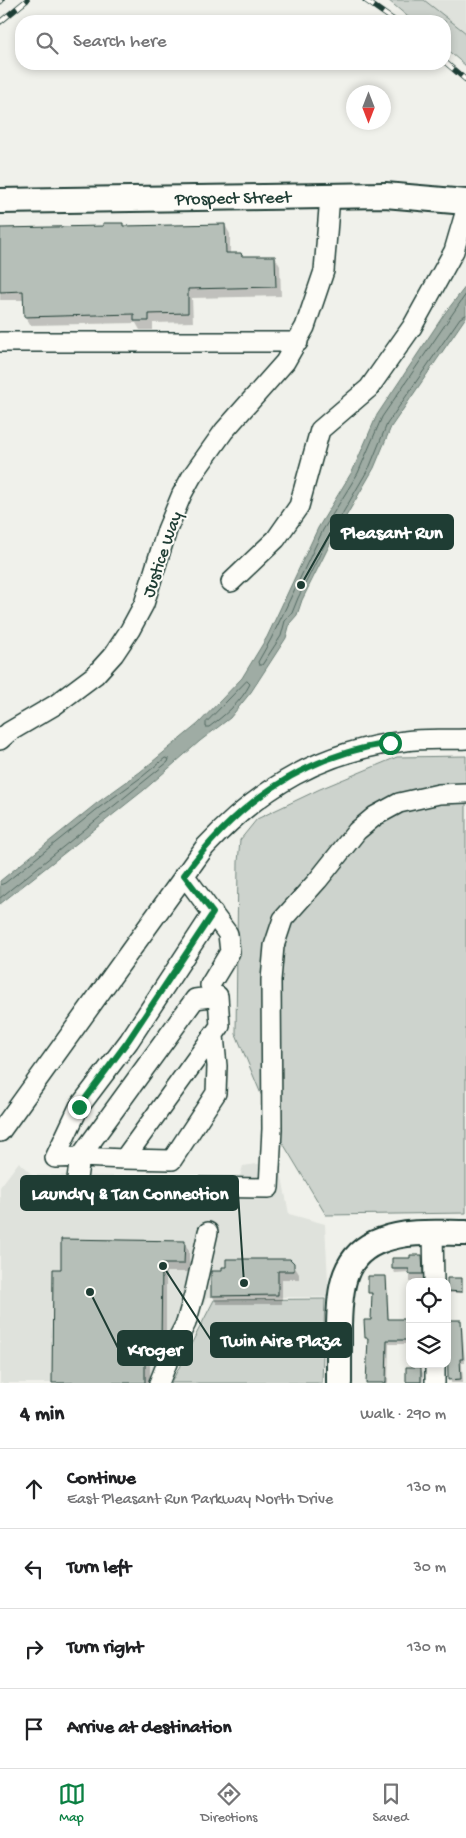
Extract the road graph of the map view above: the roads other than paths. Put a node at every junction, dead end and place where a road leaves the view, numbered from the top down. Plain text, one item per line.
1 (330, 196) junction
2 (0, 201) edge
3 (466, 202) edge
4 (466, 210) edge
5 (0, 342) edge
6 (298, 342) junction
7 (231, 582) dead end
8 (466, 739) edge
9 (0, 740) edge
10 (466, 793) edge
11 (184, 875) junction
12 (213, 913) junction
13 (210, 984) dead end
14 (214, 1036) junction
15 (0, 1132) edge
16 (80, 1157) junction
17 (124, 1159) junction
18 (76, 1186) dead end
19 (196, 1187) dead end
20 (208, 1232) dead end
21 (466, 1233) edge
22 (433, 1234) junction
23 (434, 1278) edge
24 (435, 1368) edge
25 (159, 1383) edge
26 (339, 1383) edge
27 (435, 1383) edge

1 - 2 main road, Prospect Street
1 - 3 main road, Prospect Street
1 - 6 street, Justice Way
4 - 7 street
5 - 6 street
6 - 9 street, Justice Way
8 - 11 street
10 - 19 street
11 - 12 street
11 - 15 street
12 - 13 street
12 - 16 street
14 - 16 street
14 - 17 street
14 - 17 street
16 - 17 street
16 - 18 street
20 - 25 street
21 - 22 main road
22 - 23 street
22 - 26 main road
24 - 27 street

